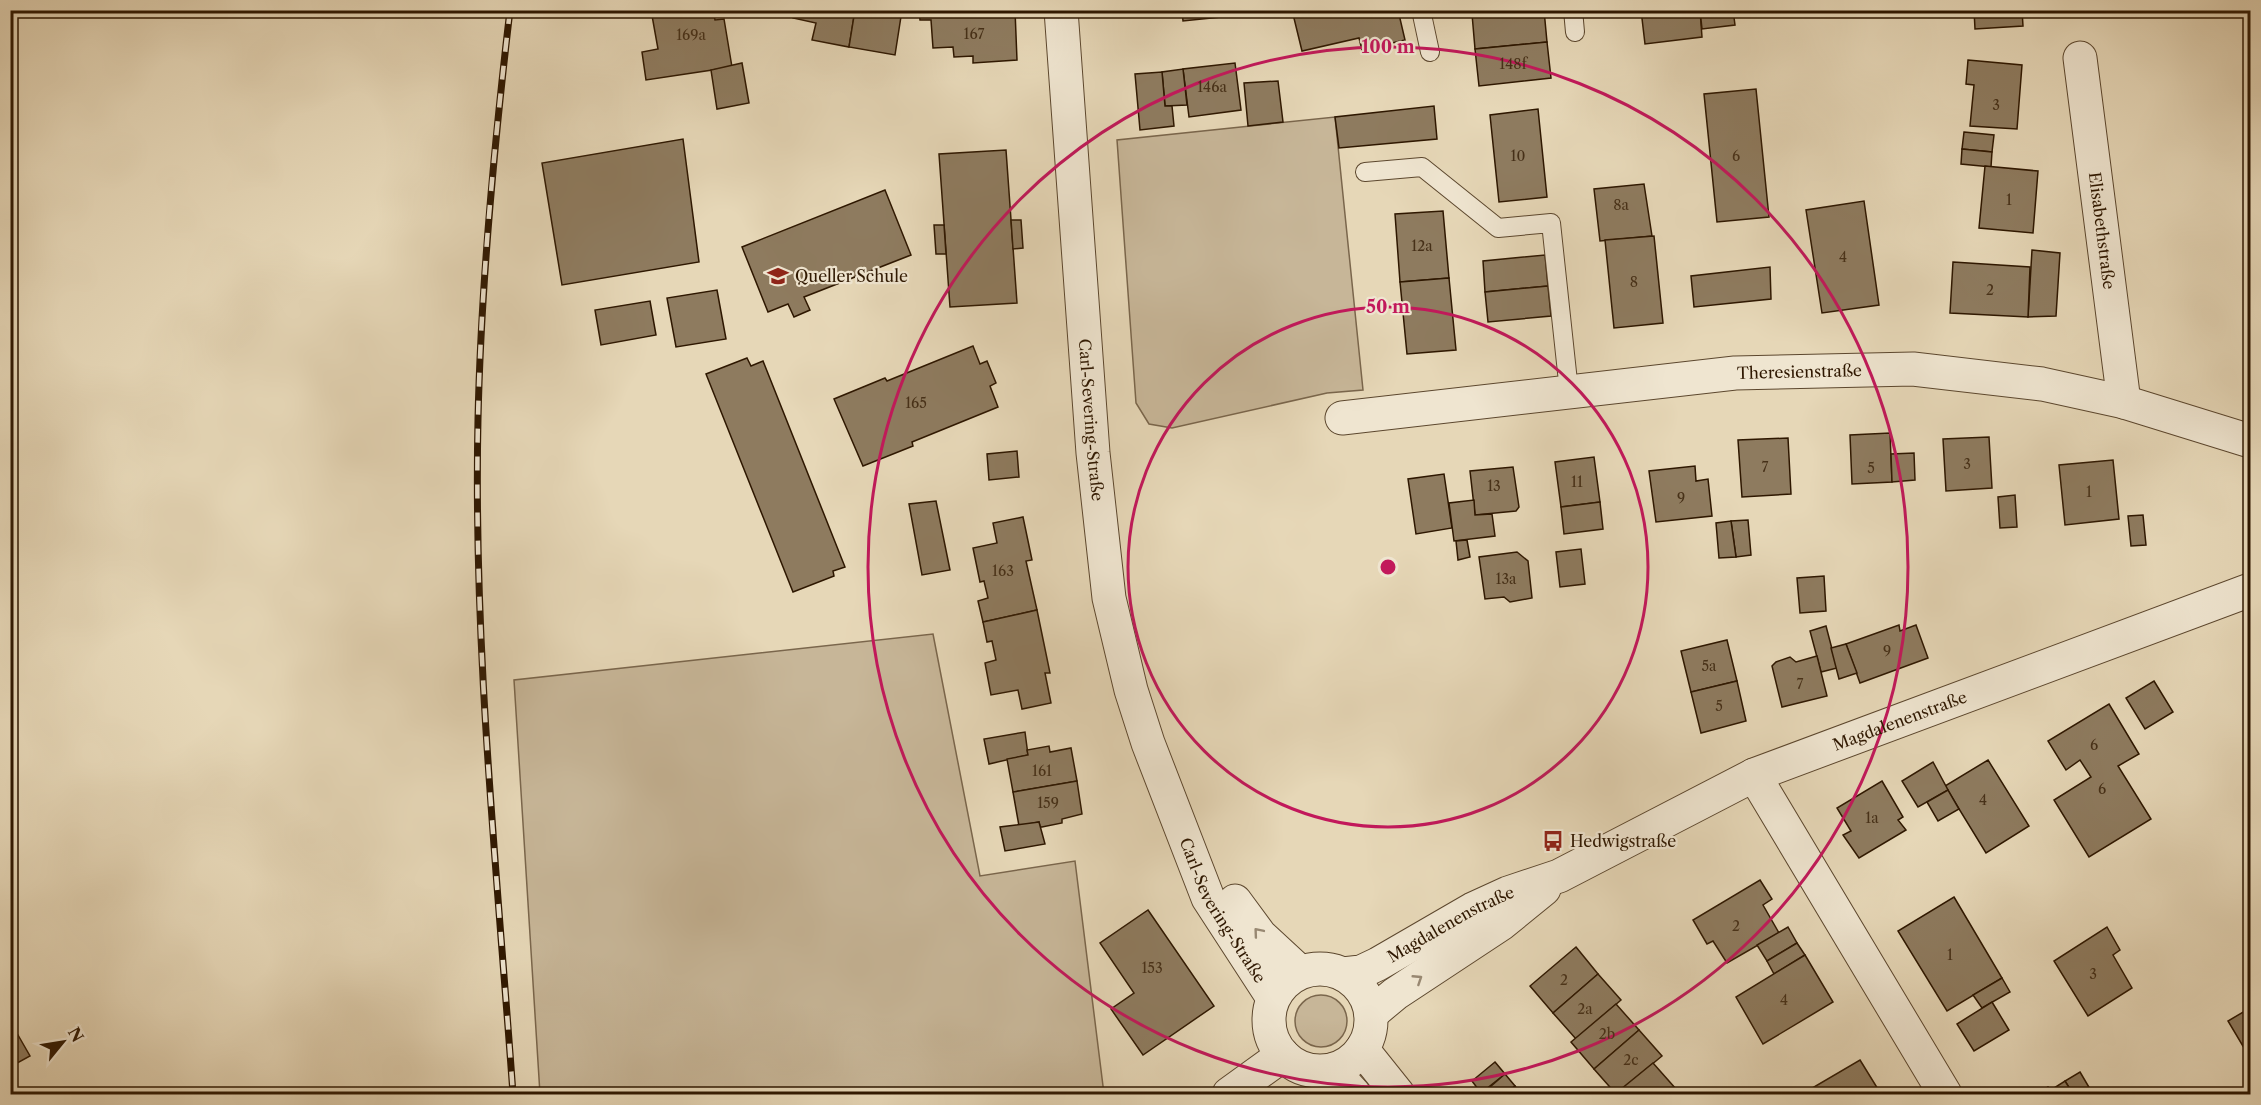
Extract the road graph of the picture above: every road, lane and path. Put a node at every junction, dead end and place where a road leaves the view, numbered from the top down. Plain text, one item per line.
1 (1061, 10) edge
2 (1421, 10) edge
3 (1573, 10) edge
4 (1575, 32) dead end
5 (1430, 52) dead end
6 (2080, 58) dead end
7 (1365, 172) dead end
8 (1569, 391) junction
9 (2124, 402) junction
10 (1342, 418) dead end
11 (2250, 441) edge
12 (2250, 590) edge
13 (1754, 775) junction
14 (1178, 818) junction
15 (1559, 876) junction
16 (1300, 972) junction
17 (1343, 974) junction
18 (1274, 998) junction
19 (1371, 1014) junction
20 (1362, 1049) junction
21 (1283, 1055) junction
22 (1332, 1070) junction
23 (1229, 1095) edge
24 (1354, 1095) edge
25 (1398, 1095) edge
26 (1946, 1095) edge

1 - 14 street, Carl-Severing-Straße
2 - 5 lane
3 - 4 lane
6 - 9 street, Elisabethstraße
7 - 8 lane
8 - 9 street, Theresienstraße
8 - 10 street, Theresienstraße
9 - 11 street, Theresienstraße
12 - 13 street, Magdalenenstraße
13 - 15 street, Magdalenenstraße
13 - 26 street
16 -> 14 street, Carl-Severing-Straße
14 - 18 street, Carl-Severing-Straße
15 - 17 street, Magdalenenstraße
19 -> 15 street, Magdalenenstraße
16 - 17 street
16 - 18 street
17 - 19 street
18 - 21 street
19 - 20 street
20 - 22 street
20 - 25 street
21 - 22 street
21 - 23 street
22 - 24 street

